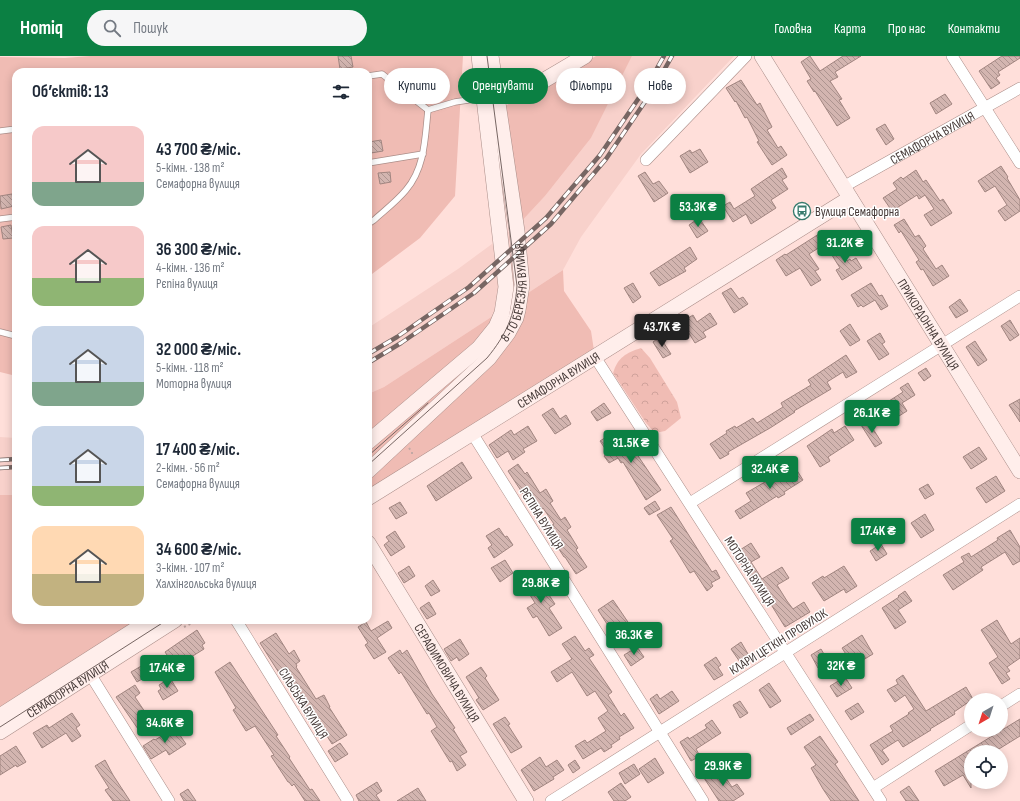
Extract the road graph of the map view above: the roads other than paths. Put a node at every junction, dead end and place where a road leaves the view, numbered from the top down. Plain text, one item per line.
1 (479, 56) edge
2 (492, 56) edge
3 (585, 56) edge
4 (746, 56) edge
5 (762, 56) edge
6 (952, 56) edge
7 (483, 68) edge
8 (492, 68) edge
9 (372, 75) edge
10 (548, 78) edge
11 (1020, 88) edge
12 (458, 102) edge
13 (492, 104) edge
14 (493, 104) edge
15 (984, 107) junction
16 (428, 110) junction
17 (12, 130) edge
18 (0, 132) edge
19 (423, 154) junction
20 (646, 160) dead end
21 (372, 162) edge
22 (1020, 163) edge
23 (847, 193) junction
24 (12, 218) edge
25 (0, 219) edge
26 (372, 221) edge
27 (1020, 296) edge
28 (0, 332) edge
29 (12, 335) edge
30 (942, 346) junction
31 (595, 357) junction
32 (472, 433) junction
33 (372, 439) edge
34 (372, 467) edge
35 (1020, 471) edge
36 (372, 496) edge
37 (690, 503) junction
38 (1020, 504) edge
39 (372, 550) edge
40 (144, 624) edge
41 (169, 624) edge
42 (238, 624) edge
43 (786, 652) junction
44 (90, 674) junction
45 (1020, 694) edge
46 (1008, 702) edge
47 (0, 716) edge
48 (964, 730) edge
49 (0, 732) edge
50 (660, 732) junction
51 (873, 788) junction
52 (169, 801) edge
53 (348, 801) edge
54 (526, 801) edge
55 (551, 801) edge
56 (704, 801) edge
57 (881, 801) edge

1 - 7 street, 8-ГО БЕРЕЗНЯ ВУЛИЦЯ
2 - 8 street, 8-ГО БЕРЕЗНЯ ВУЛИЦЯ
3 - 10 street
4 - 20 street
5 - 23 street, ПРИКОРДОННА ВУЛИЦЯ
6 - 15 street
9 - 16 lane
11 - 15 street, СЕМАФОРНА ВУЛИЦЯ
12 - 16 lane
13 - 33 street, 8-ГО БЕРЕЗНЯ ВУЛИЦЯ
14 - 34 street, 8-ГО БЕРЕЗНЯ ВУЛИЦЯ
15 - 22 street
15 - 23 street, СЕМАФОРНА ВУЛИЦЯ
16 - 19 lane
17 - 18 lane
19 - 21 lane
19 - 26 lane
23 - 30 street, ПРИКОРДОННА ВУЛИЦЯ
23 - 31 street, СЕМАФОРНА ВУЛИЦЯ
24 - 25 lane
27 - 30 street
28 - 29 lane
30 - 35 street, ПРИКОРДОННА ВУЛИЦЯ
30 - 37 street
31 - 32 street, СЕМАФОРНА ВУЛИЦЯ
31 - 37 street, МОТОРНА ВУЛИЦЯ
32 - 36 street, СЕМАФОРНА ВУЛИЦЯ
32 - 50 street, РЄПІНА ВУЛИЦЯ
37 - 43 street, МОТОРНА ВУЛИЦЯ
38 - 43 street, КЛАРИ ЦЕТКІН ПРОВУЛОК
39 - 54 street, СЕРАФИМОВИЧА ВУЛИЦЯ
40 - 47 street, СЕМАФОРНА ВУЛИЦЯ
41 - 44 street, СЕМАФОРНА ВУЛИЦЯ
42 - 53 street, СІЛЬСЬКА ВУЛИЦЯ
43 - 50 street, КЛАРИ ЦЕТКІН ПРОВУЛОК
43 - 51 street, МОТОРНА ВУЛИЦЯ
44 - 49 street, СЕМАФОРНА ВУЛИЦЯ
44 - 52 street
45 - 46 street
48 - 51 street
50 - 55 street, КЛАРИ ЦЕТКІН ПРОВУЛОК
50 - 56 street, РЄПІНА ВУЛИЦЯ
51 - 57 street, МОТОРНА ВУЛИЦЯ

